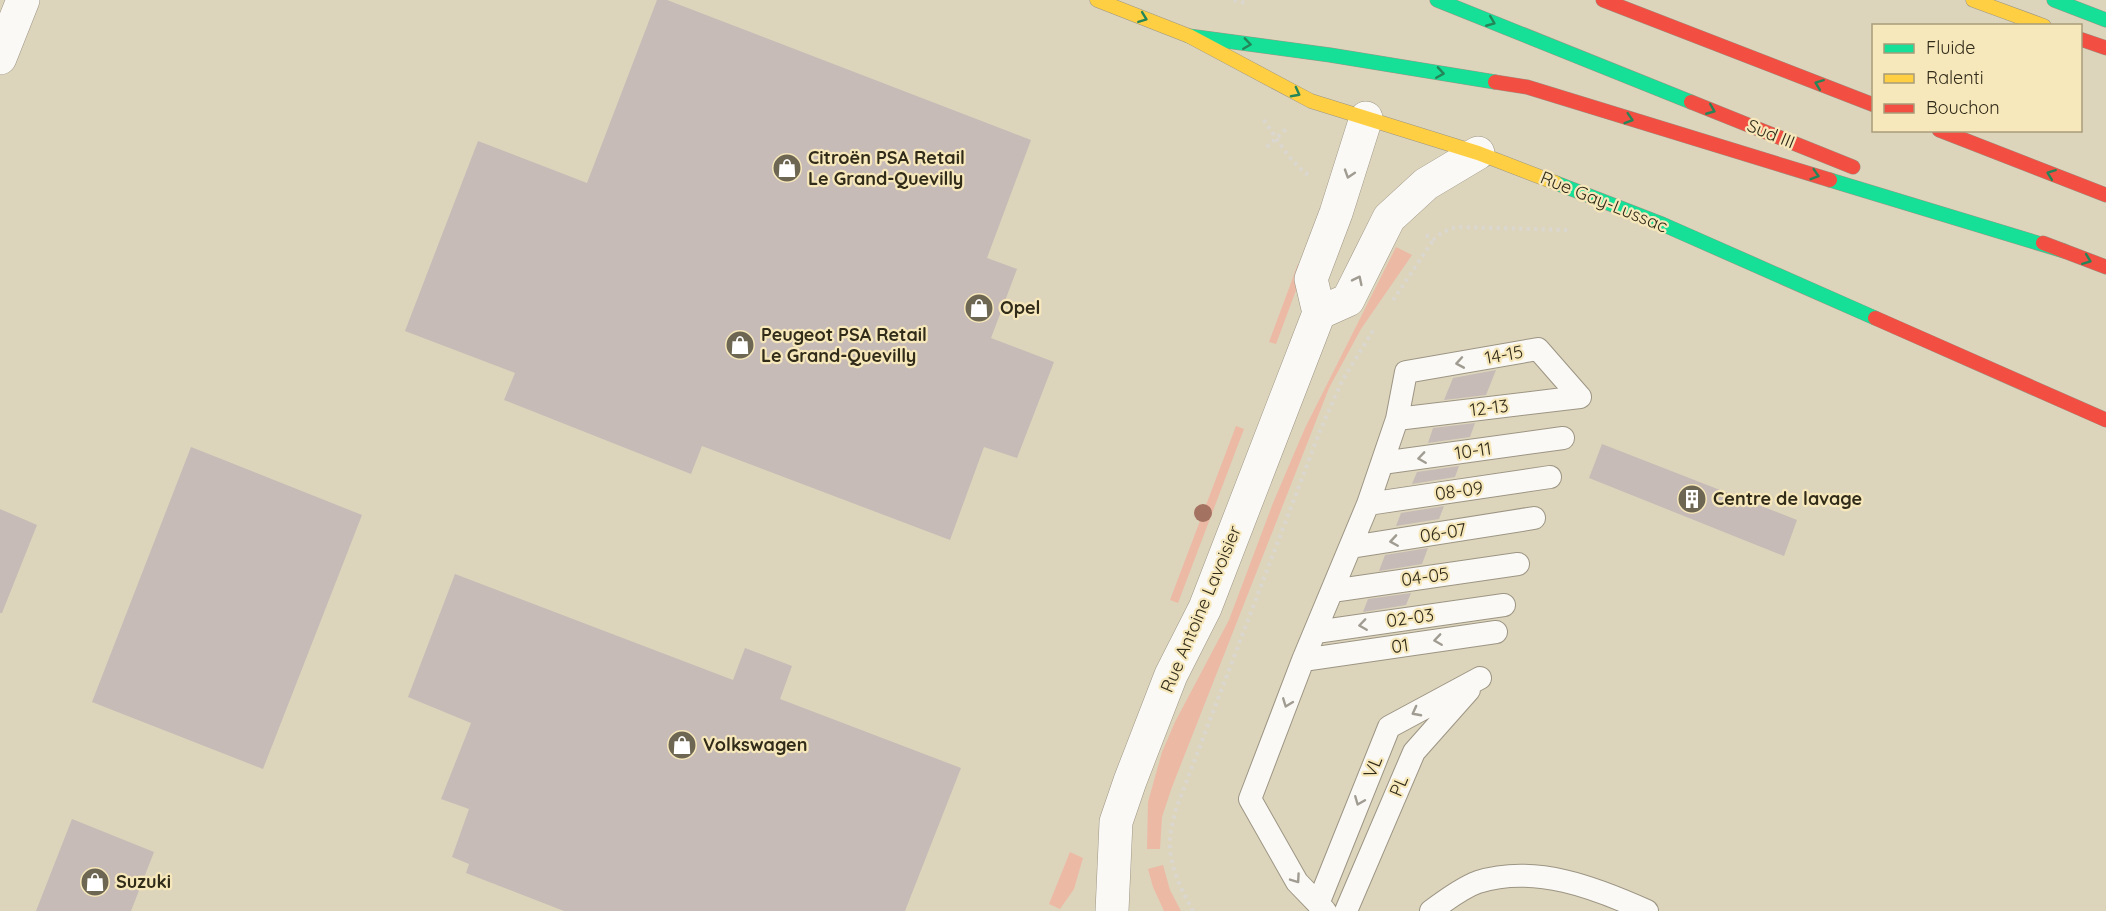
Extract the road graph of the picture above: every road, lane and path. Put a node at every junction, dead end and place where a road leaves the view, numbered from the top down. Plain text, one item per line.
1 (22, 0) edge
2 (1097, 0) edge
3 (1437, 0) edge
4 (1603, 0) edge
5 (1973, 0) edge
6 (2054, 0) edge
7 (2106, 20) edge
8 (2039, 24) edge
9 (1189, 36) junction
10 (2082, 40) edge
11 (2106, 48) edge
12 (0, 58) edge
13 (1872, 104) edge
14 (1260, 115) dead end
15 (1366, 118) junction
16 (1945, 132) edge
17 (1478, 153) junction
18 (1866, 172) dead end
19 (1317, 181) dead end
20 (1910, 189) dead end
21 (2106, 195) edge
22 (1569, 230) dead end
23 (1425, 234) dead end
24 (1434, 238) junction
25 (2064, 251) junction
26 (2106, 267) edge
27 (1392, 301) dead end
28 (1319, 313) junction
29 (1379, 319) dead end
30 (1580, 397) joint
31 (1397, 418) junction
32 (2106, 420) edge
33 (1563, 438) dead end
34 (1382, 463) junction
35 (1550, 477) dead end
36 (1368, 504) junction
37 (1534, 518) dead end
38 (1351, 547) junction
39 (1518, 564) dead end
40 (1332, 591) junction
41 (1504, 604) dead end
42 (1316, 632) junction
43 (1496, 632) dead end
44 (1303, 660) junction
45 (1480, 678) joint
46 (1321, 907) edge
47 (1112, 911) edge
48 (1193, 911) edge
49 (1346, 911) edge
50 (1431, 911) edge
51 (1647, 911) edge

1 - 12 street
2 -> 9 main road, Rue Gay-Lussac
3 -> 18 main road, Sud III
13 -> 4 main road
5 - 8 main road
6 - 7 main road
9 -> 15 main road, Rue Gay-Lussac
9 -> 25 main road
10 - 11 main road
14 - 19 path
15 - 17 main road, Rue Gay-Lussac
15 -> 28 street
21 -> 16 main road
28 -> 17 street
17 - 32 main road, Rue Gay-Lussac
20 - 25 main road
22 - 24 path
23 - 24 path
24 - 27 path
25 -> 26 main road
28 - 47 street, Rue Antoine Lavoisier
29 - 48 path
30 - 31 lane, 12-13
30 -> 31 lane, 14-15
31 - 34 lane
33 -> 34 lane, 10-11
34 - 36 lane
35 - 36 lane, 08-09
36 - 38 lane
37 -> 38 lane, 06-07
38 - 40 lane
39 - 40 lane, 04-05
40 - 42 lane
41 -> 42 lane, 02-03
42 - 44 lane
43 -> 44 lane, 01
44 -> 46 lane
45 -> 46 lane, VL
45 - 49 lane, PL
50 - 51 lane

